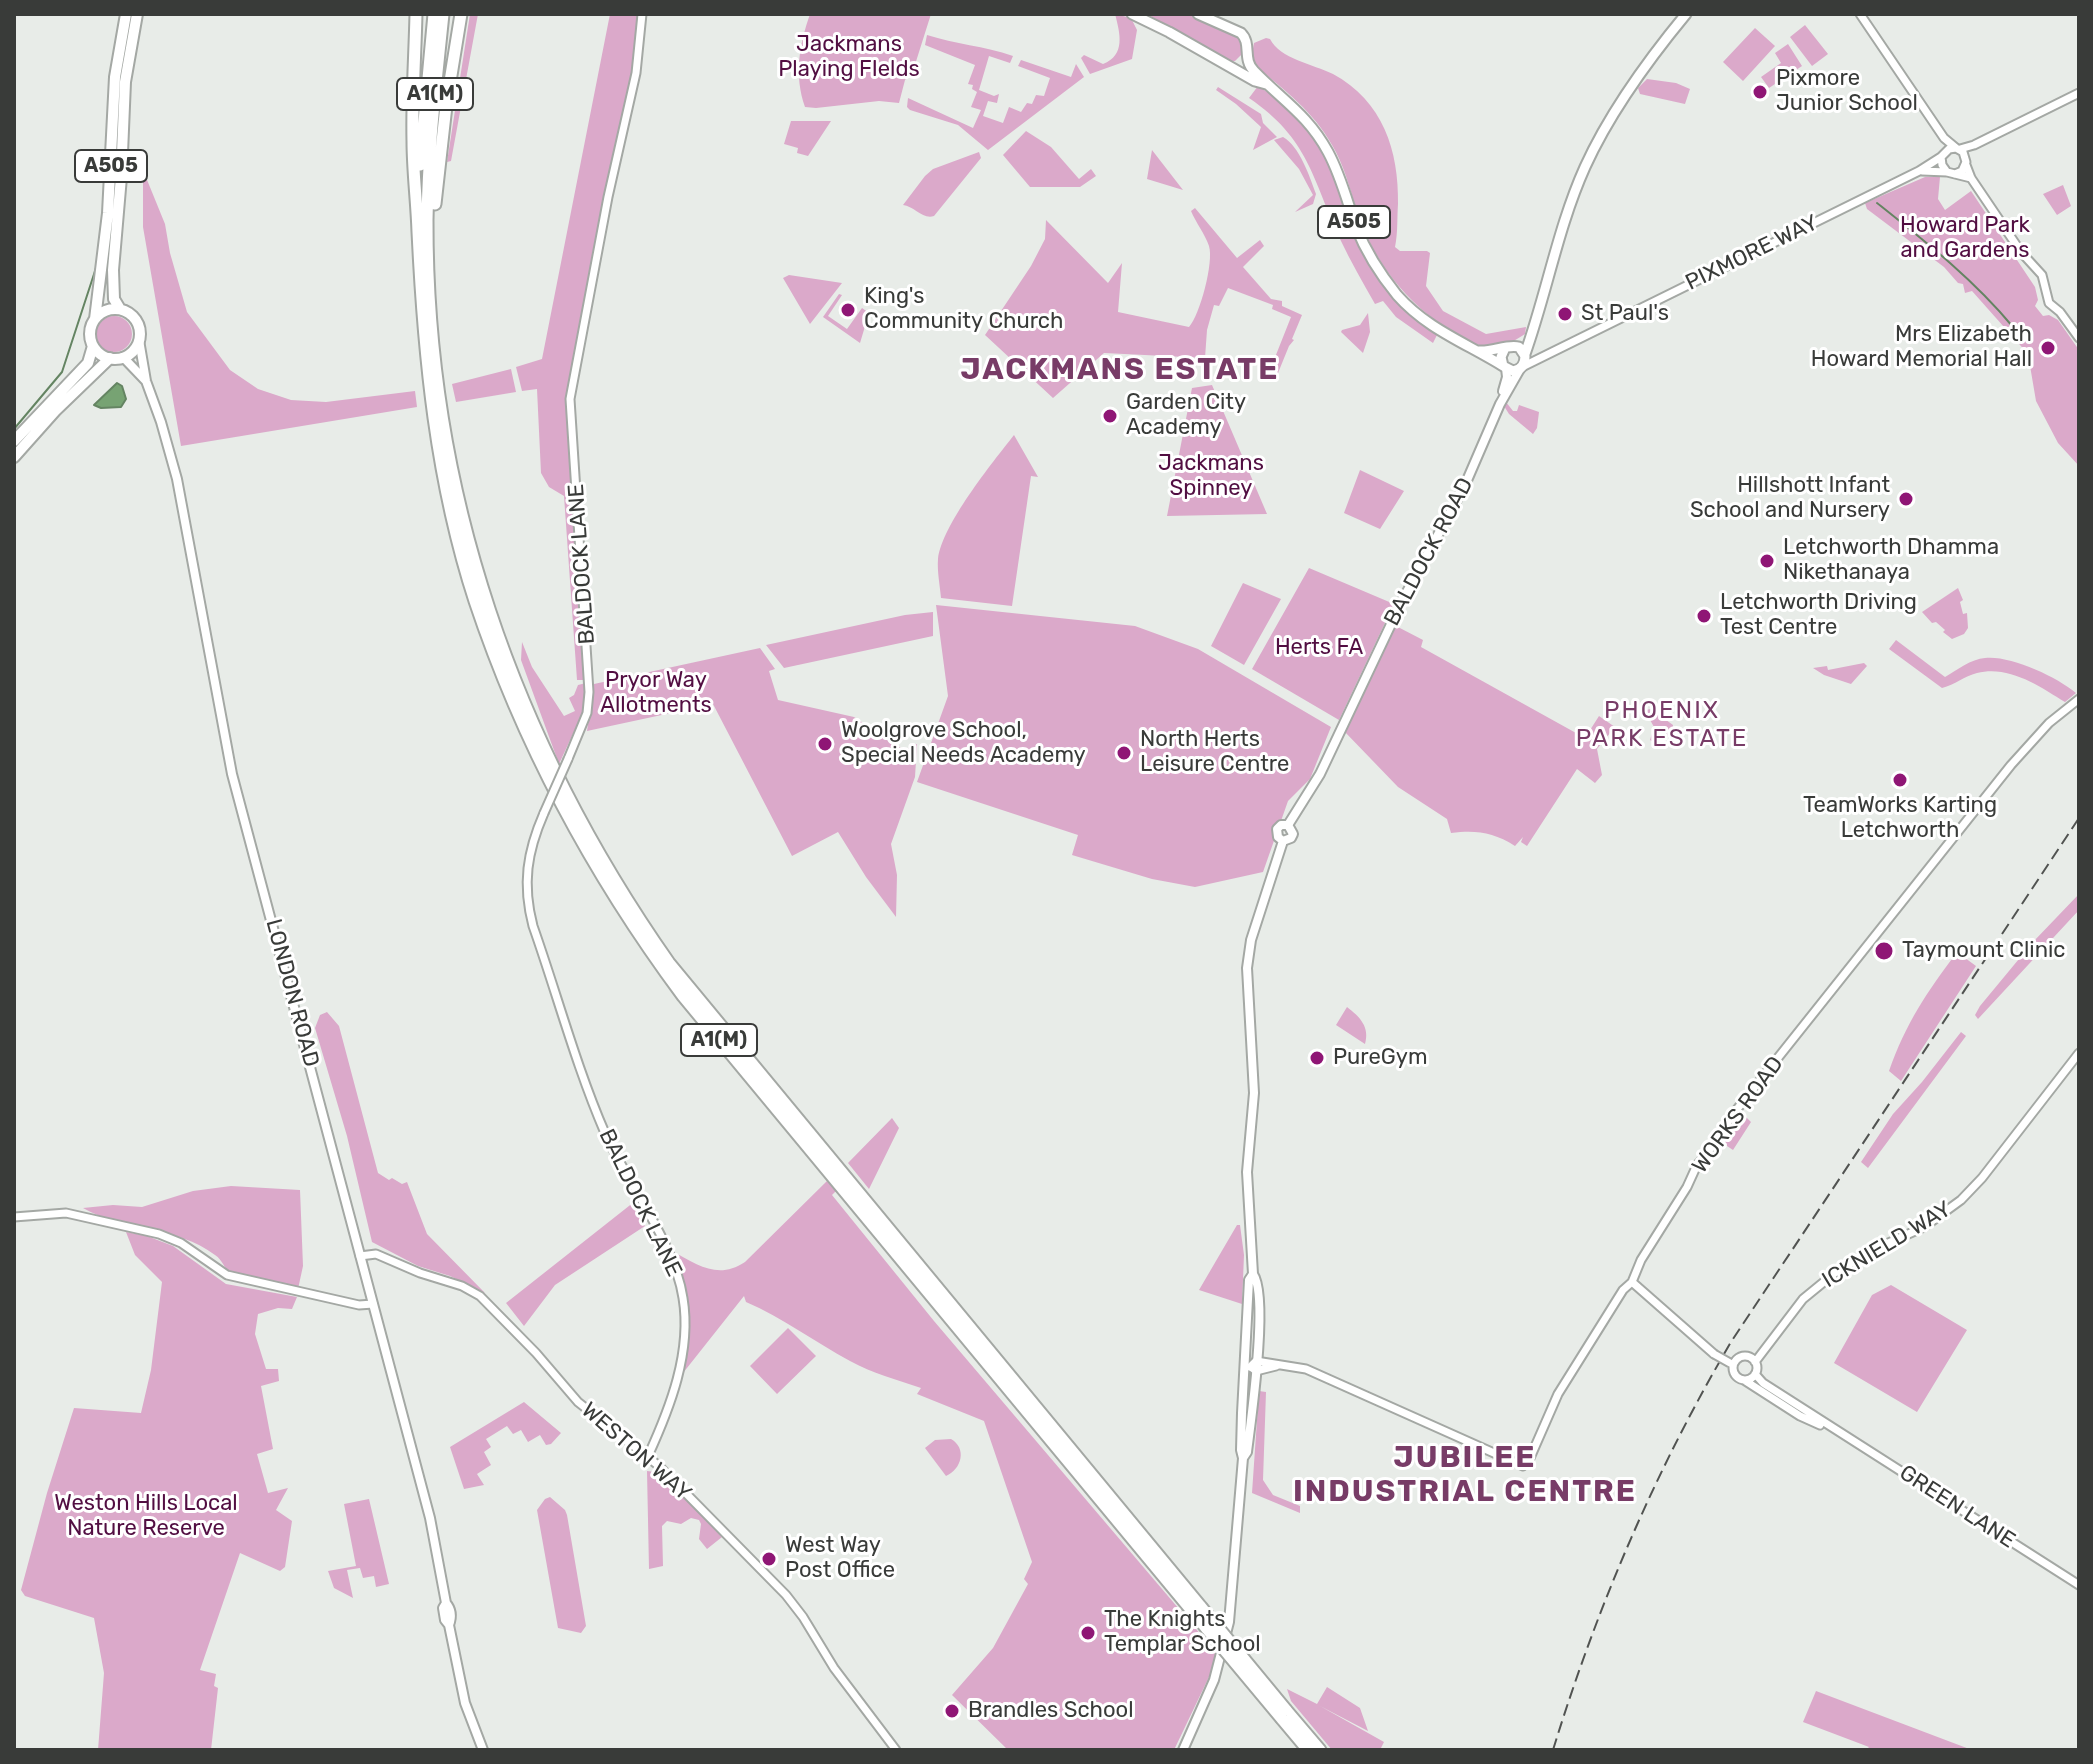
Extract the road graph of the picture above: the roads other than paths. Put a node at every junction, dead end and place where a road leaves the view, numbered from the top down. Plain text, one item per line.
1 (126, 14) edge
2 (137, 14) edge
3 (416, 14) edge
4 (434, 14) edge
5 (443, 14) edge
6 (461, 14) edge
7 (642, 14) edge
8 (1132, 14) edge
9 (1198, 14) edge
10 (1686, 14) edge
11 (1860, 14) edge
12 (1247, 55) junction
13 (1232, 67) junction
14 (1266, 84) junction
15 (2079, 93) edge
16 (1944, 138) junction
17 (1974, 145) junction
18 (1958, 149) junction
19 (1943, 154) junction
20 (1966, 162) junction
21 (1919, 171) junction
22 (1951, 173) junction
23 (1971, 178) junction
24 (418, 230) junction
25 (428, 268) junction
26 (120, 309) junction
27 (95, 319) junction
28 (1532, 329) junction
29 (2079, 338) edge
30 (139, 340) junction
31 (93, 346) junction
32 (1508, 347) junction
33 (1474, 350) junction
34 (1525, 355) junction
35 (123, 357) junction
36 (1543, 357) junction
37 (110, 358) junction
38 (1504, 367) junction
39 (1521, 368) junction
40 (146, 381) junction
41 (1500, 404) junction
42 (14, 441) edge
43 (14, 457) edge
44 (2079, 699) edge
45 (2079, 1053) edge
46 (14, 1217) edge
47 (360, 1256) junction
48 (1632, 1282) junction
49 (373, 1304) junction
50 (1755, 1362) junction
51 (1732, 1364) junction
52 (1252, 1366) junction
53 (1755, 1374) junction
54 (1744, 1380) junction
55 (1833, 1430) junction
56 (648, 1456) junction
57 (2079, 1585) edge
58 (1284, 1714) junction
59 (483, 1750) edge
60 (896, 1750) edge
61 (1183, 1750) edge
62 (1308, 1750) edge
63 (1320, 1750) edge

1 - 27 highway, A505
2 - 26 highway, A505
3 - 24 highway
4 - 24 highway, A1(M)
5 - 25 highway, A1(M)
6 - 25 highway
7 - 56 street, BALDOCK LANE, bridge
8 - 13 main road
9 - 12 main road
10 - 28 main road
11 - 16 street
12 - 13 main road
12 - 14 main road, A505
13 - 14 main road, A505
14 - 33 main road, A505
15 - 17 street
16 - 18 street
16 - 19 street
17 - 18 street
17 - 20 street
18 - 19 street, PIXMORE WAY
18 - 20 street
19 - 21 street, PIXMORE WAY
19 - 22 street
20 - 22 street
20 - 23 street
21 - 22 street, PIXMORE WAY
21 - 36 street, PIXMORE WAY
22 - 23 street, PIXMORE WAY
23 - 29 street
24 - 58 highway, A1(M), bridge
25 - 58 highway, A1(M), bridge
26 - 27 highway
26 - 30 highway
27 - 31 highway
28 - 32 main road
28 - 34 main road
30 - 35 highway
30 - 40 main road, LONDON ROAD
31 - 37 highway
31 - 42 highway
32 - 33 main road
32 - 34 main road
32 - 38 main road
33 - 38 main road, A505
34 - 36 street, PIXMORE WAY
34 - 39 main road
35 - 37 highway
35 - 40 main road, LONDON ROAD
36 - 39 street, PIXMORE WAY
37 - 43 highway
38 - 39 main road
38 - 41 main road, BALDOCK ROAD
39 - 41 main road, BALDOCK ROAD
40 - 47 main road, LONDON ROAD
41 - 52 main road, BALDOCK ROAD
44 - 48 street, WORKS ROAD
45 - 50 street, ICKNIELD WAY
46 - 49 street
47 - 49 main road, LONDON ROAD
47 - 56 street, WESTON WAY
48 - 51 street, GREEN LANE, bridge
48 - 52 street, WORKS ROAD
49 - 59 main road, LONDON ROAD
50 - 51 street
50 - 53 street
51 - 54 street, GREEN LANE
52 - 61 main road
53 - 54 street
53 - 55 street, GREEN LANE
54 - 55 street, GREEN LANE
55 - 57 street, GREEN LANE
56 - 60 street, WESTON WAY
58 - 62 highway, A1(M)
58 - 63 highway, A1(M)

